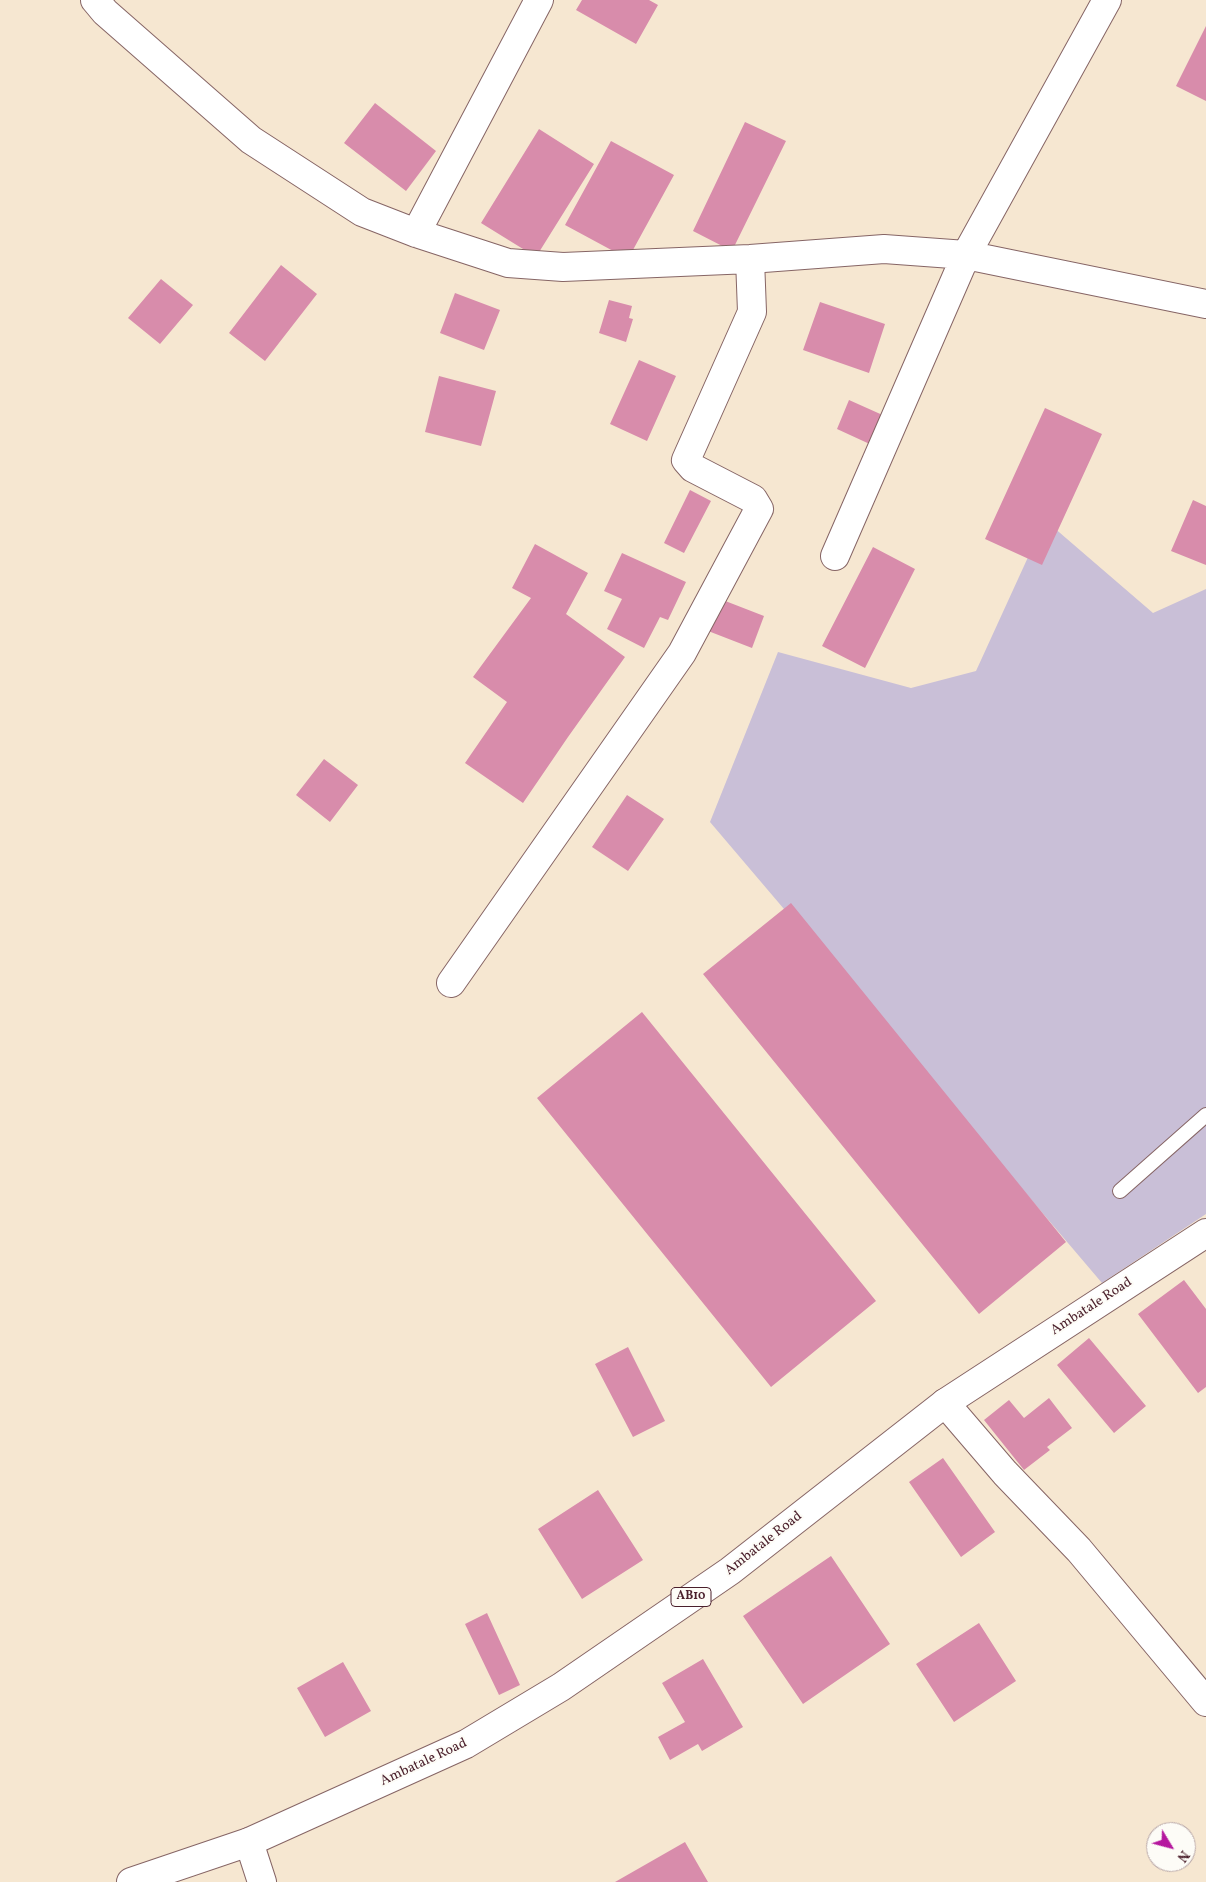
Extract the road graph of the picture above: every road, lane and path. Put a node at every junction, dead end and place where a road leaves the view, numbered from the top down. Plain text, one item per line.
1 (95, 0) edge
2 (539, 0) edge
3 (1107, 0) edge
4 (416, 233) junction
5 (966, 255) junction
6 (750, 259) junction
7 (1206, 304) edge
8 (835, 556) dead end
9 (450, 983) dead end
10 (1206, 1115) edge
11 (1120, 1191) dead end
12 (1206, 1233) edge
13 (944, 1403) junction
14 (1206, 1702) edge
15 (249, 1842) junction
16 (131, 1882) edge
17 (262, 1882) edge

1 - 4 street
2 - 4 street
3 - 5 street
4 - 6 street
5 - 6 street
5 - 7 street
5 - 8 street
6 - 9 street
10 - 11 lane
12 - 13 street, Ambatale Road / AB10
13 - 14 street
13 - 15 street, Ambatale Road / AB10
15 - 16 street, Ambatale Road / AB10
15 - 17 street

